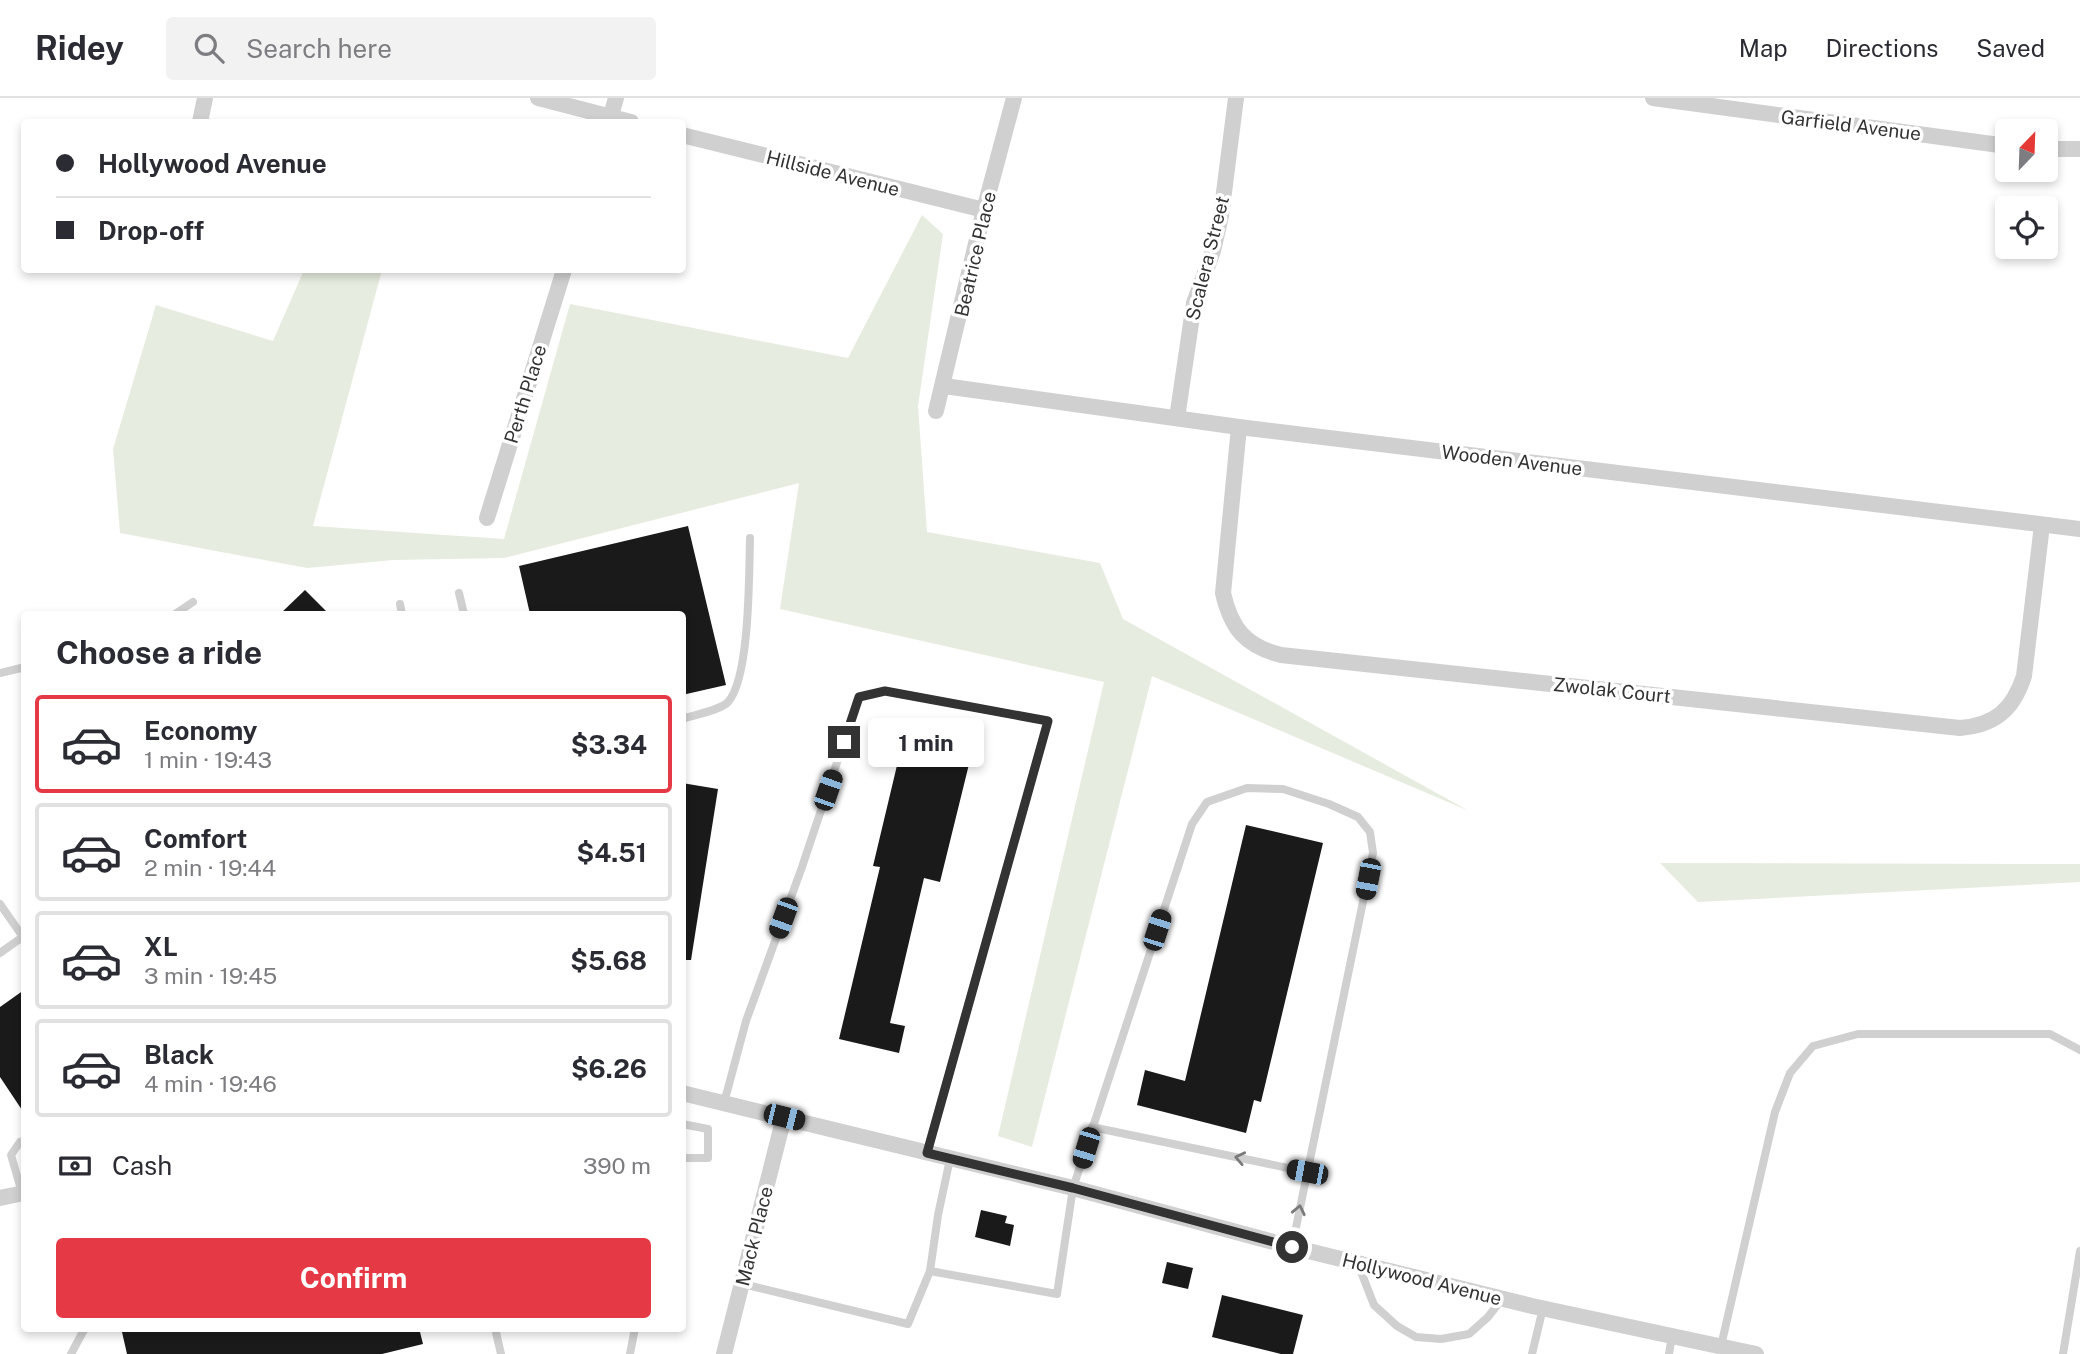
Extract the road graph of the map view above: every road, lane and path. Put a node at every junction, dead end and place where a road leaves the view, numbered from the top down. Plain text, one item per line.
1 (205, 98) edge
2 (538, 98) edge
3 (616, 98) edge
4 (1014, 98) edge
5 (1236, 98) edge
6 (1653, 98) edge
7 (201, 119) edge
8 (607, 119) edge
9 (610, 119) edge
10 (686, 136) edge
11 (1995, 143) edge
12 (2058, 149) edge
13 (2080, 149) edge
14 (984, 210) junction
15 (563, 273) edge
16 (944, 386) junction
17 (936, 411) dead end
18 (1177, 418) junction
19 (1239, 427) junction
20 (487, 518) dead end
21 (2042, 525) junction
22 (2080, 529) edge
23 (750, 538) dead end
24 (459, 593) dead end
25 (193, 602) dead end
26 (400, 604) dead end
27 (180, 611) edge
28 (401, 611) edge
29 (463, 611) edge
30 (21, 668) edge
31 (0, 673) edge
32 (686, 718) edge
33 (0, 904) edge
34 (21, 933) edge
35 (21, 939) edge
36 (0, 953) edge
37 (2080, 1050) edge
38 (686, 1094) edge
39 (724, 1102) junction
40 (784, 1117) junction
41 (686, 1125) edge
42 (1092, 1127) junction
43 (21, 1142) edge
44 (927, 1153) junction
45 (686, 1158) edge
46 (950, 1159) junction
47 (1307, 1172) junction
48 (21, 1187) edge
49 (1073, 1188) junction
50 (21, 1193) edge
51 (0, 1198) edge
52 (1292, 1247) junction
53 (2080, 1251) edge
54 (1358, 1264) junction
55 (930, 1271) junction
56 (743, 1284) junction
57 (1502, 1299) junction
58 (1543, 1308) junction
59 (83, 1332) edge
60 (496, 1332) edge
61 (634, 1332) edge
62 (1672, 1336) junction
63 (1716, 1348) edge
64 (71, 1354) edge
65 (501, 1354) edge
66 (630, 1354) edge
67 (724, 1354) edge
68 (1532, 1354) edge
69 (1669, 1354) edge
70 (1756, 1354) edge
71 (2063, 1354) edge

1 - 7 street
2 - 8 street
3 - 9 street
4 - 14 street, Beatrice Place
5 - 18 street, Scalera Street
6 - 11 street, Garfield Avenue
10 - 14 street, Hillside Avenue
12 - 13 street
14 - 16 street, Beatrice Place
15 - 20 street, Perth Place
16 - 17 street, Beatrice Place
16 - 18 street, Wooden Avenue
18 - 19 street, Wooden Avenue
19 - 21 street, Wooden Avenue
19 - 21 street, Zwolak Court
21 - 22 street, Wooden Avenue
23 - 32 lane
24 - 29 lane
25 - 27 lane
26 - 28 lane
30 - 31 lane
33 - 34 lane
35 - 36 lane
37 - 63 lane
38 - 39 street, Hollywood Avenue
39 - 40 street, Hollywood Avenue
39 - 44 lane
40 - 44 street, Hollywood Avenue
40 - 56 street, Mack Place
41 - 45 lane
47 -> 42 lane
42 - 47 lane
42 - 49 lane
43 - 48 lane
44 - 46 street, Hollywood Avenue
46 - 49 street, Hollywood Avenue
46 - 55 lane
52 -> 47 lane
49 - 52 street, Hollywood Avenue
49 - 55 lane
50 - 51 street
52 - 54 street, Hollywood Avenue
53 - 71 lane
54 - 57 street, Hollywood Avenue
54 - 57 lane
55 - 56 lane
56 - 67 street, Mack Place
57 - 58 street, Hollywood Avenue
58 - 62 street, Hollywood Avenue
58 - 68 lane
59 - 64 lane
60 - 65 lane
61 - 66 lane
62 - 63 street, Hollywood Avenue
62 - 69 lane
63 - 70 street, Hollywood Avenue

